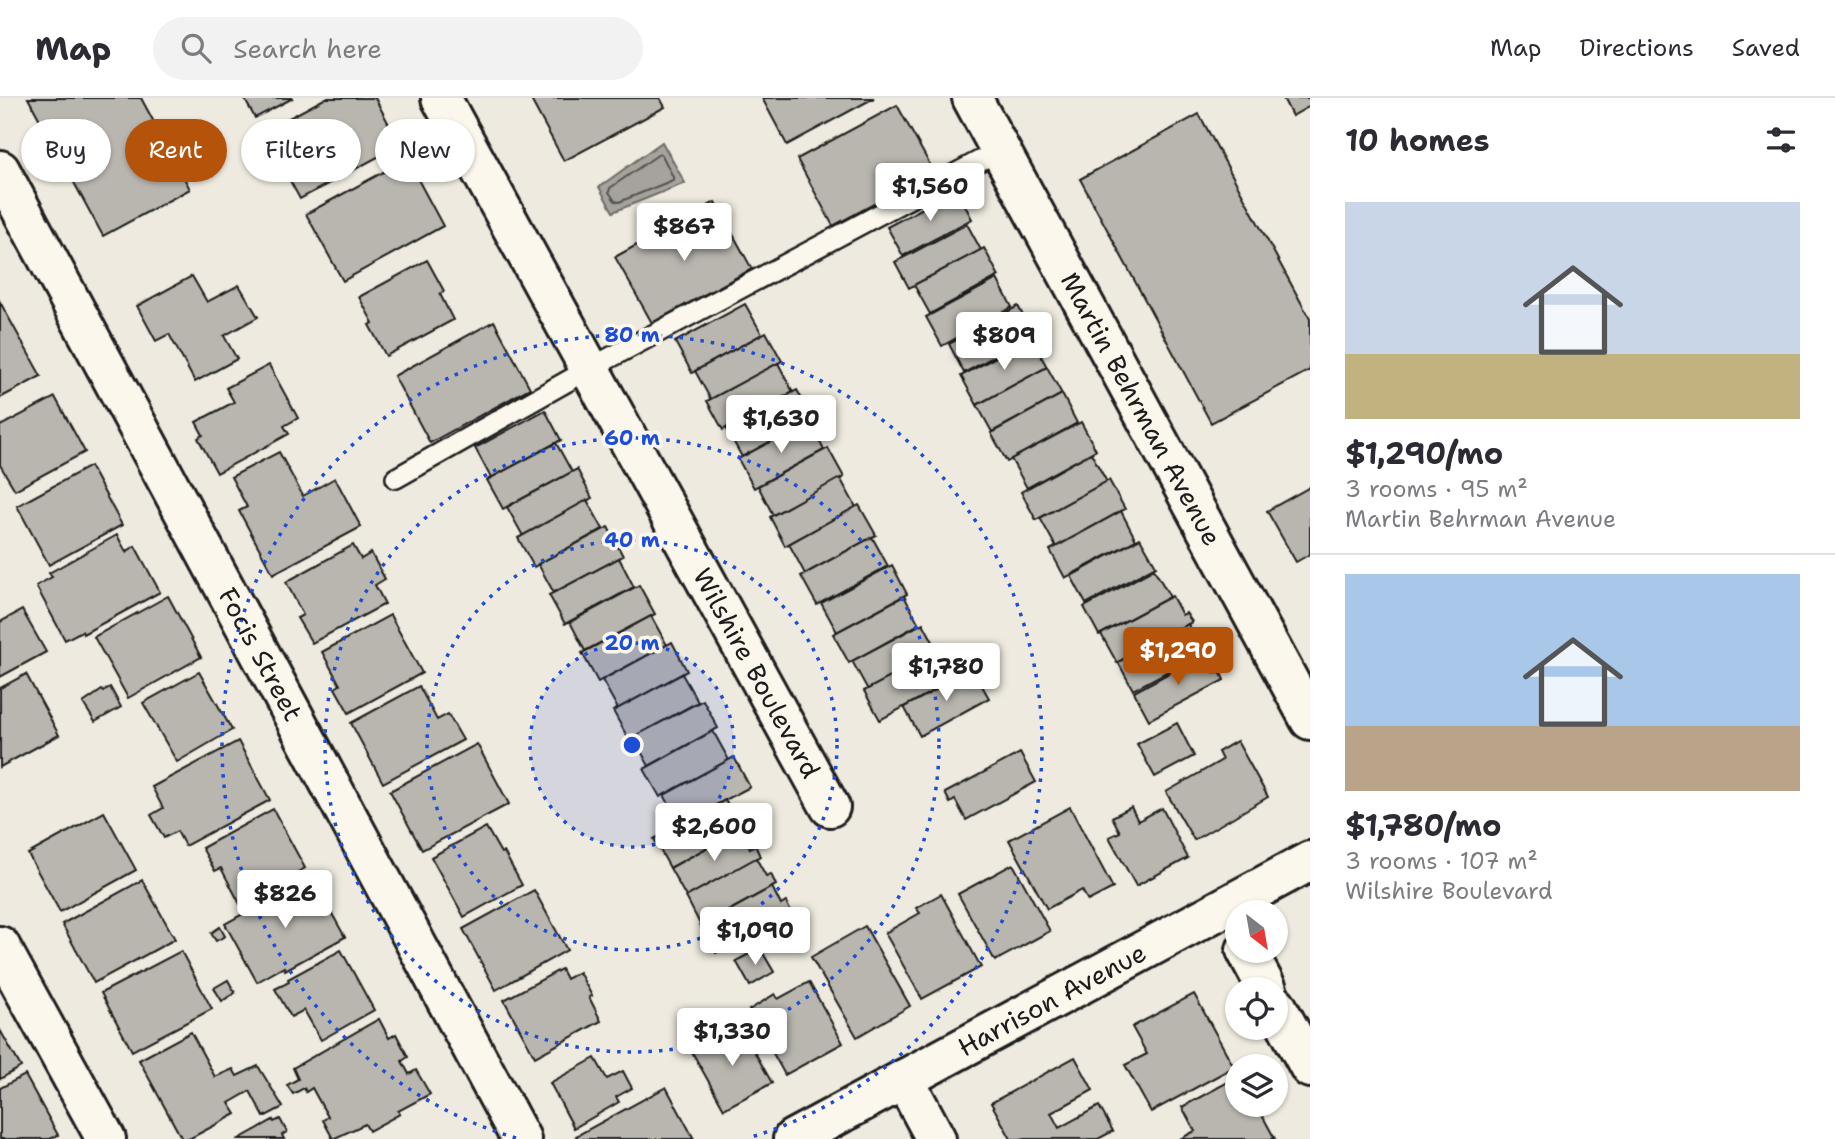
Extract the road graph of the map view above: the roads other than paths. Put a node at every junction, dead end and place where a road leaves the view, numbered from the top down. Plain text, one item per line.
1 (442, 98) edge
2 (972, 98) edge
3 (1000, 150) junction
4 (0, 170) edge
5 (589, 369) junction
6 (396, 478) dead end
7 (1310, 720) edge
8 (830, 807) dead end
9 (1310, 860) edge
10 (1257, 900) edge
11 (1225, 922) edge
12 (0, 946) edge
13 (1288, 1027) edge
14 (1310, 1068) edge
15 (904, 1079) junction
16 (106, 1139) edge
17 (521, 1139) edge
18 (793, 1139) edge
19 (936, 1139) edge

1 - 5 street, Wilshire Boulevard
2 - 3 street, Martin Behrman Avenue
3 - 5 lane
3 - 7 street, Martin Behrman Avenue
4 - 17 street, Focis Street
5 - 6 lane
5 - 8 street, Wilshire Boulevard
9 - 10 street, Harrison Avenue
11 - 15 street, Harrison Avenue
12 - 16 street
13 - 14 street
15 - 18 street, Harrison Avenue
15 - 19 street

